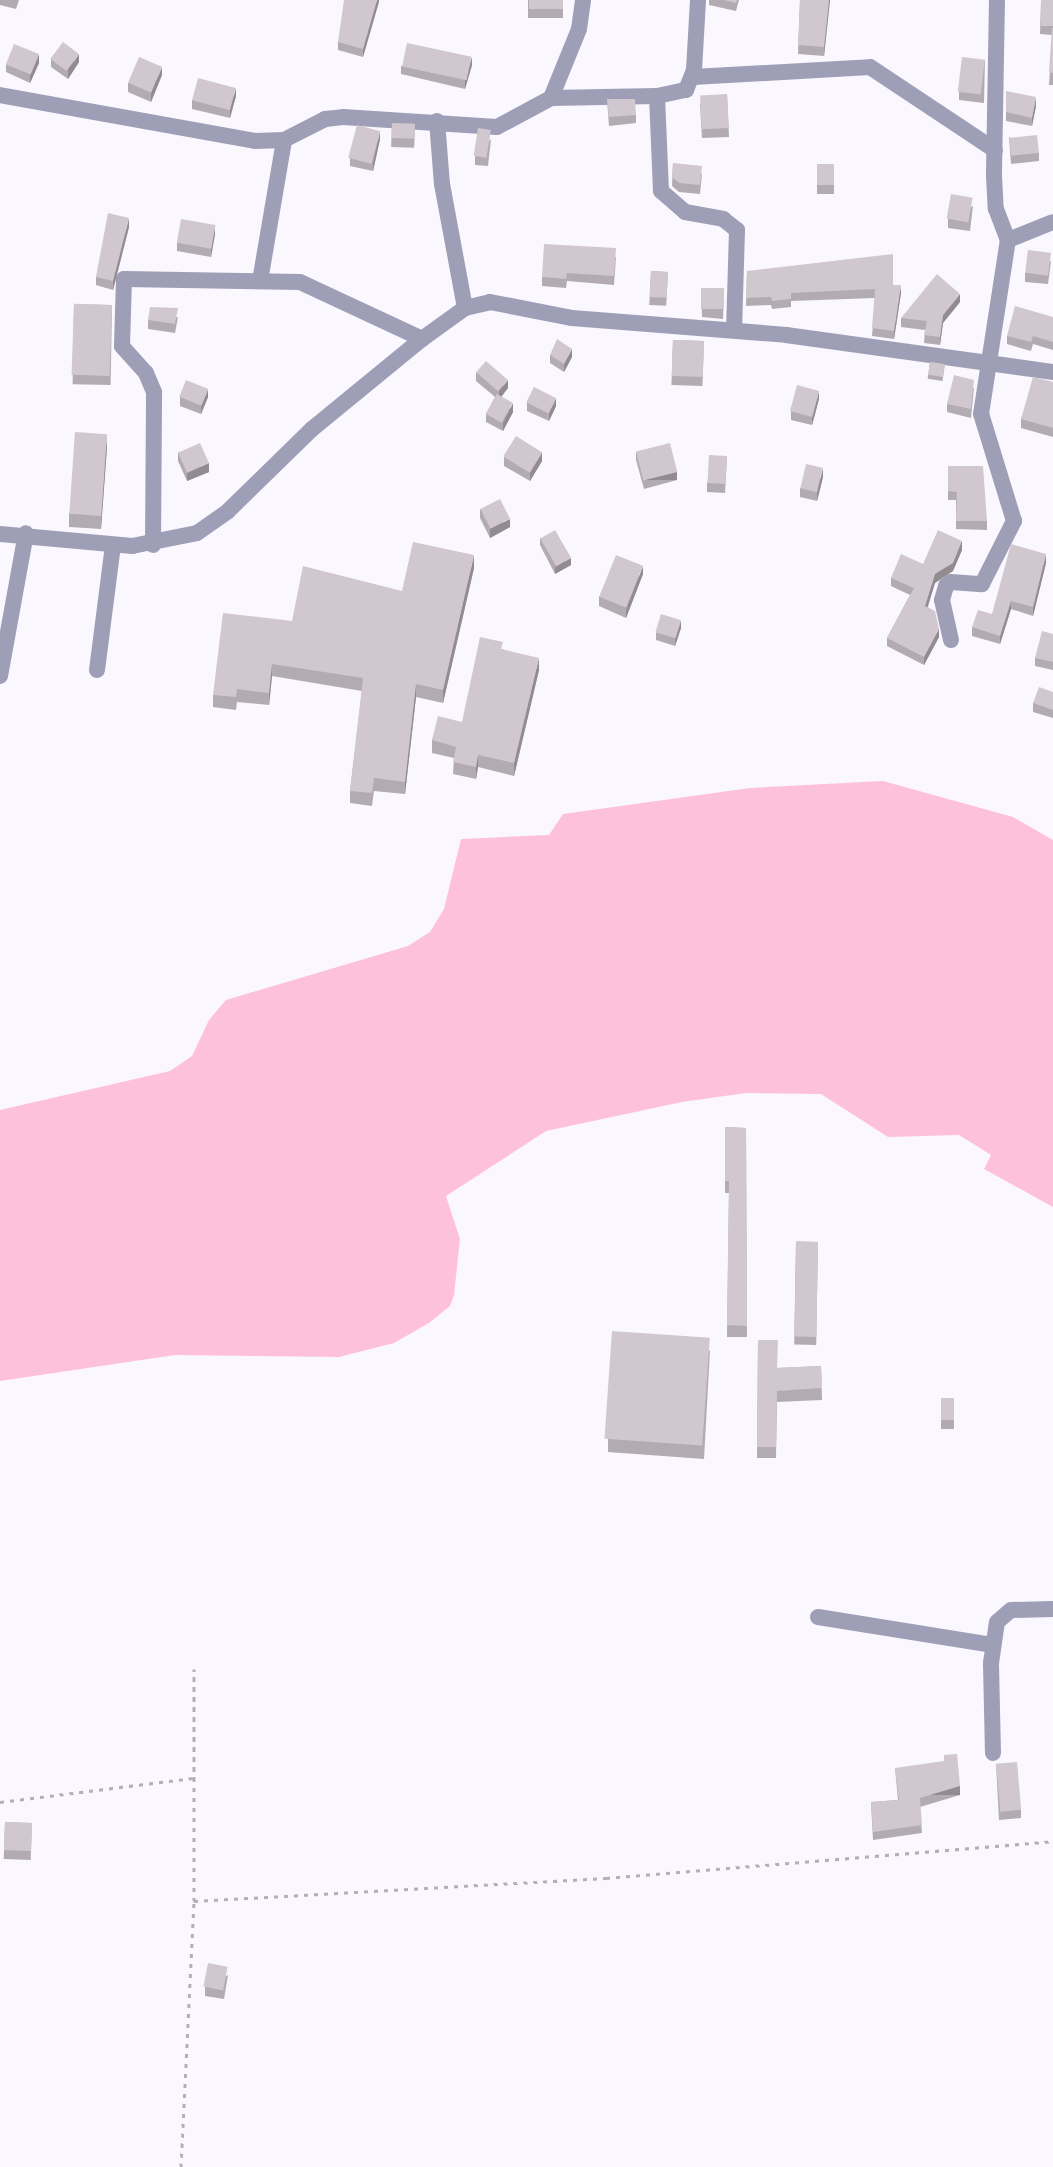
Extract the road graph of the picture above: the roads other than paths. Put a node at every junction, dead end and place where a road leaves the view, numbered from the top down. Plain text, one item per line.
1 (583, 0) edge
2 (698, 0) edge
3 (997, 0) edge
4 (693, 77) junction
5 (0, 95) edge
6 (657, 96) junction
7 (551, 98) junction
8 (437, 121) junction
9 (284, 140) junction
10 (995, 150) junction
11 (1053, 222) edge
12 (1008, 240) junction
13 (260, 281) junction
14 (465, 308) junction
15 (734, 330) junction
16 (422, 339) junction
17 (987, 360) junction
18 (1053, 372) edge
19 (26, 533) junction
20 (0, 534) edge
21 (113, 545) junction
22 (153, 545) junction
23 (951, 640) dead end
24 (3, 643) edge
25 (97, 670) dead end
26 (0, 676) edge
27 (1053, 1609) edge
28 (818, 1617) dead end
29 (992, 1645) junction
30 (993, 1753) dead end

1 - 7 street
2 - 4 street
3 - 10 street
4 - 6 street
4 - 10 street
5 - 9 street
6 - 7 street
6 - 15 street
7 - 8 street
8 - 9 street
8 - 14 street
9 - 13 street
10 - 12 street
11 - 12 street
12 - 17 street
13 - 16 street
13 - 22 street
14 - 15 street
14 - 16 street
15 - 17 street
16 - 22 street
17 - 18 street
17 - 23 street
19 - 20 street
19 - 21 street
19 - 24 street
21 - 22 street
21 - 25 street
24 - 26 street
27 - 29 street
28 - 29 street
29 - 30 street

